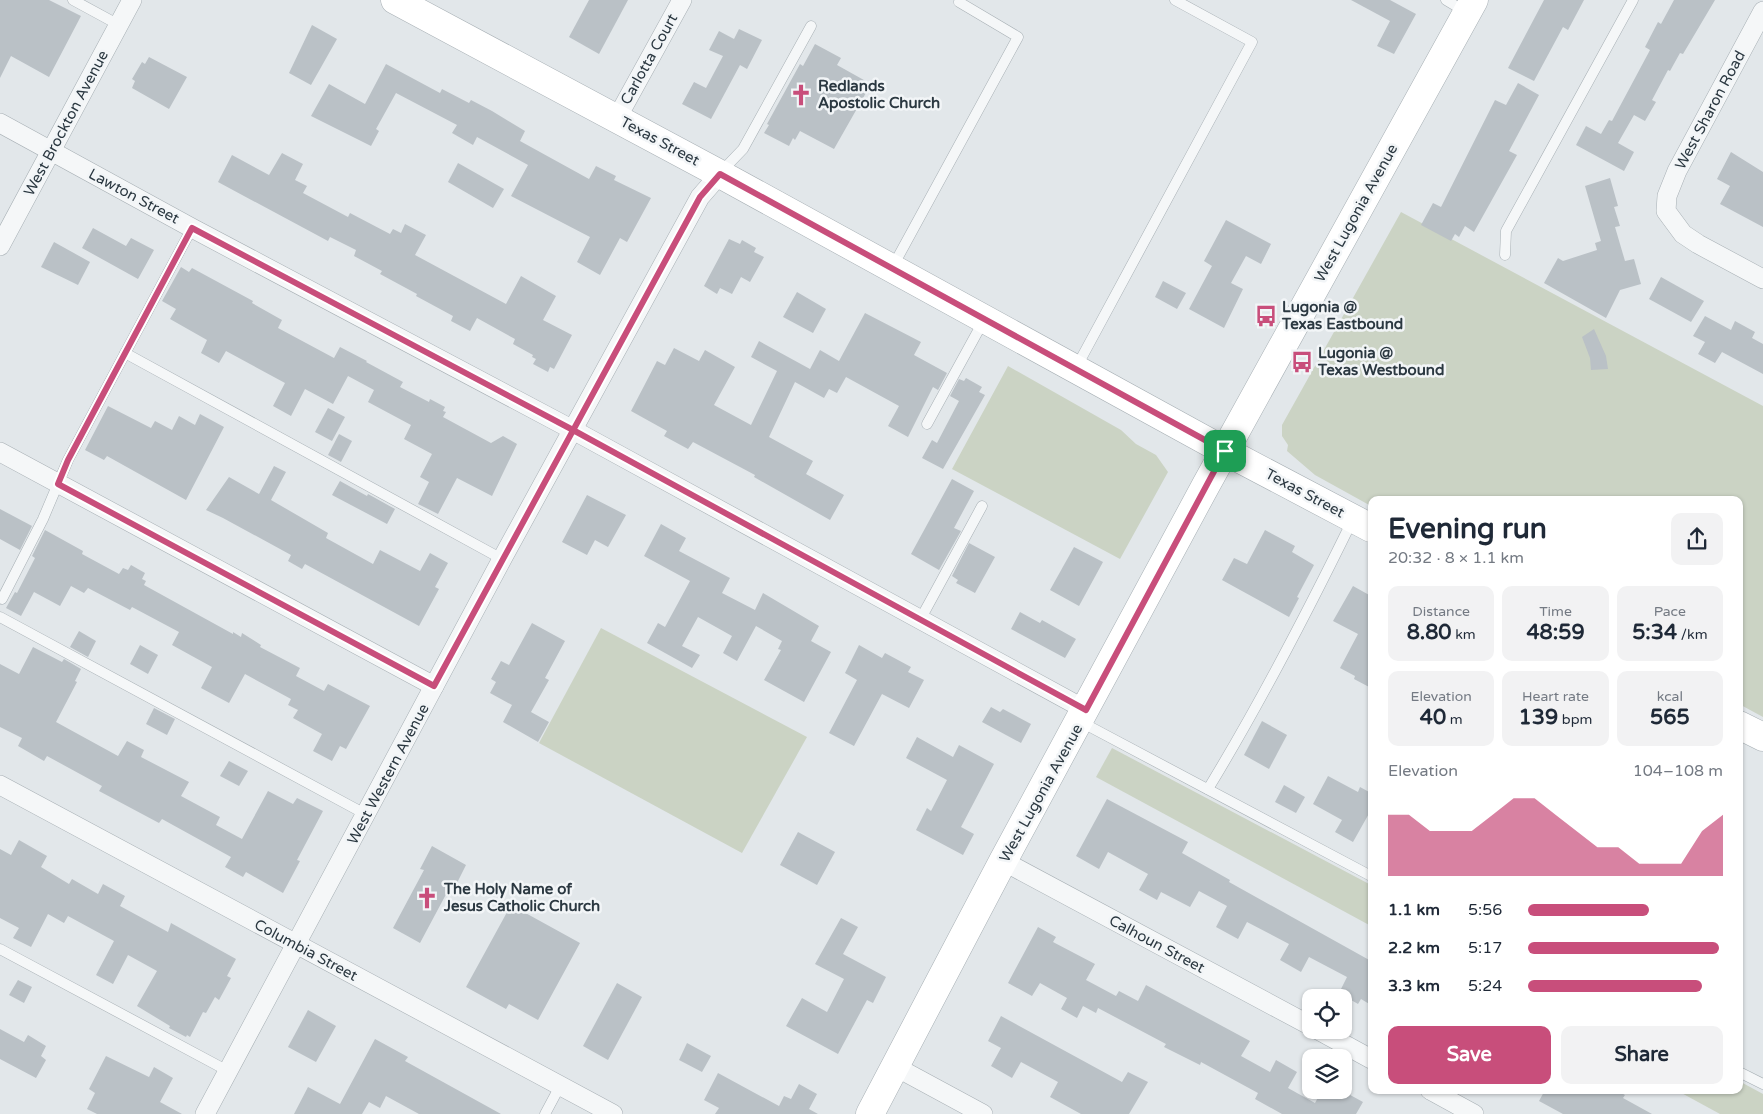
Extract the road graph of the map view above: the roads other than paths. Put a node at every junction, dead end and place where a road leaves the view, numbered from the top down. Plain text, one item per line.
1 (73, 0) edge
2 (132, 0) edge
3 (682, 0) edge
4 (960, 0) edge
5 (1174, 0) edge
6 (1633, 0) edge
7 (411, 4) edge
8 (1462, 4) edge
9 (1762, 15) edge
10 (119, 25) junction
11 (811, 26) dead end
12 (617, 118) junction
13 (0, 123) edge
14 (52, 152) junction
15 (720, 174) junction
16 (192, 228) junction
17 (0, 246) edge
18 (1505, 255) dead end
19 (892, 269) junction
20 (1763, 279) edge
21 (985, 319) junction
22 (125, 353) junction
23 (1076, 369) junction
24 (927, 424) dead end
25 (573, 430) junction
26 (1225, 451) junction
27 (0, 452) edge
28 (58, 484) junction
29 (982, 506) dead end
30 (1362, 523) edge
31 (502, 559) junction
32 (2, 599) dead end
33 (0, 617) edge
34 (920, 620) junction
35 (434, 686) junction
36 (1083, 715) junction
37 (1743, 727) edge
38 (1763, 738) edge
39 (0, 785) edge
40 (1208, 789) junction
41 (366, 815) junction
42 (1003, 861) junction
43 (1368, 874) edge
44 (296, 944) junction
45 (0, 949) edge
46 (1302, 1021) edge
47 (1334, 1039) edge
48 (1368, 1057) edge
49 (896, 1067) junction
50 (228, 1072) junction
51 (1743, 1074) edge
52 (1763, 1084) edge
53 (560, 1086) junction
54 (1437, 1094) edge
55 (204, 1114) edge
56 (544, 1114) edge
57 (613, 1114) edge
58 (870, 1114) edge
59 (983, 1114) edge
60 (1474, 1114) edge

1 - 10 lane
2 - 10 street, West Brockton Avenue
3 - 12 street, Carlotta Court
4 - 19 lane
5 - 23 lane
6 - 18 lane
7 - 12 main road, Texas Street
8 - 26 main road, West Lugonia Avenue
9 - 20 street, West Sharon Road
10 - 14 street, West Brockton Avenue
11 - 15 lane
12 - 15 main road, Texas Street
13 - 14 street, Lawton Street
14 - 16 street, Lawton Street
14 - 17 street, West Brockton Avenue
15 - 19 main road, Texas Street
15 - 25 street, West Western Avenue
16 - 22 lane
16 - 25 street, Lawton Street
19 - 21 main road, Texas Street
21 - 23 main road, Texas Street
21 - 24 lane
22 - 28 lane
22 - 31 lane
23 - 26 main road, Texas Street
25 - 31 street, West Western Avenue
25 - 34 street, Lawton Street
26 - 30 main road, Texas Street
26 - 36 main road, West Lugonia Avenue
27 - 28 street
28 - 32 lane
28 - 35 street
29 - 34 lane
30 - 40 lane
31 - 35 street, West Western Avenue
33 - 41 lane
34 - 36 street, Lawton Street
35 - 41 street, West Western Avenue
36 - 40 lane
36 - 42 main road, West Lugonia Avenue
37 - 38 main road
39 - 44 street, Columbia Street
40 - 43 lane
41 - 44 street, West Western Avenue
42 - 46 street, Calhoun Street
42 - 49 main road, West Lugonia Avenue
44 - 50 street, West Western Avenue
44 - 53 street, Columbia Street
45 - 50 lane
47 - 48 street
49 - 58 main road, West Lugonia Avenue
49 - 59 street
50 - 55 street, West Western Avenue
51 - 52 lane
53 - 56 lane
53 - 57 street, Columbia Street
54 - 60 street

